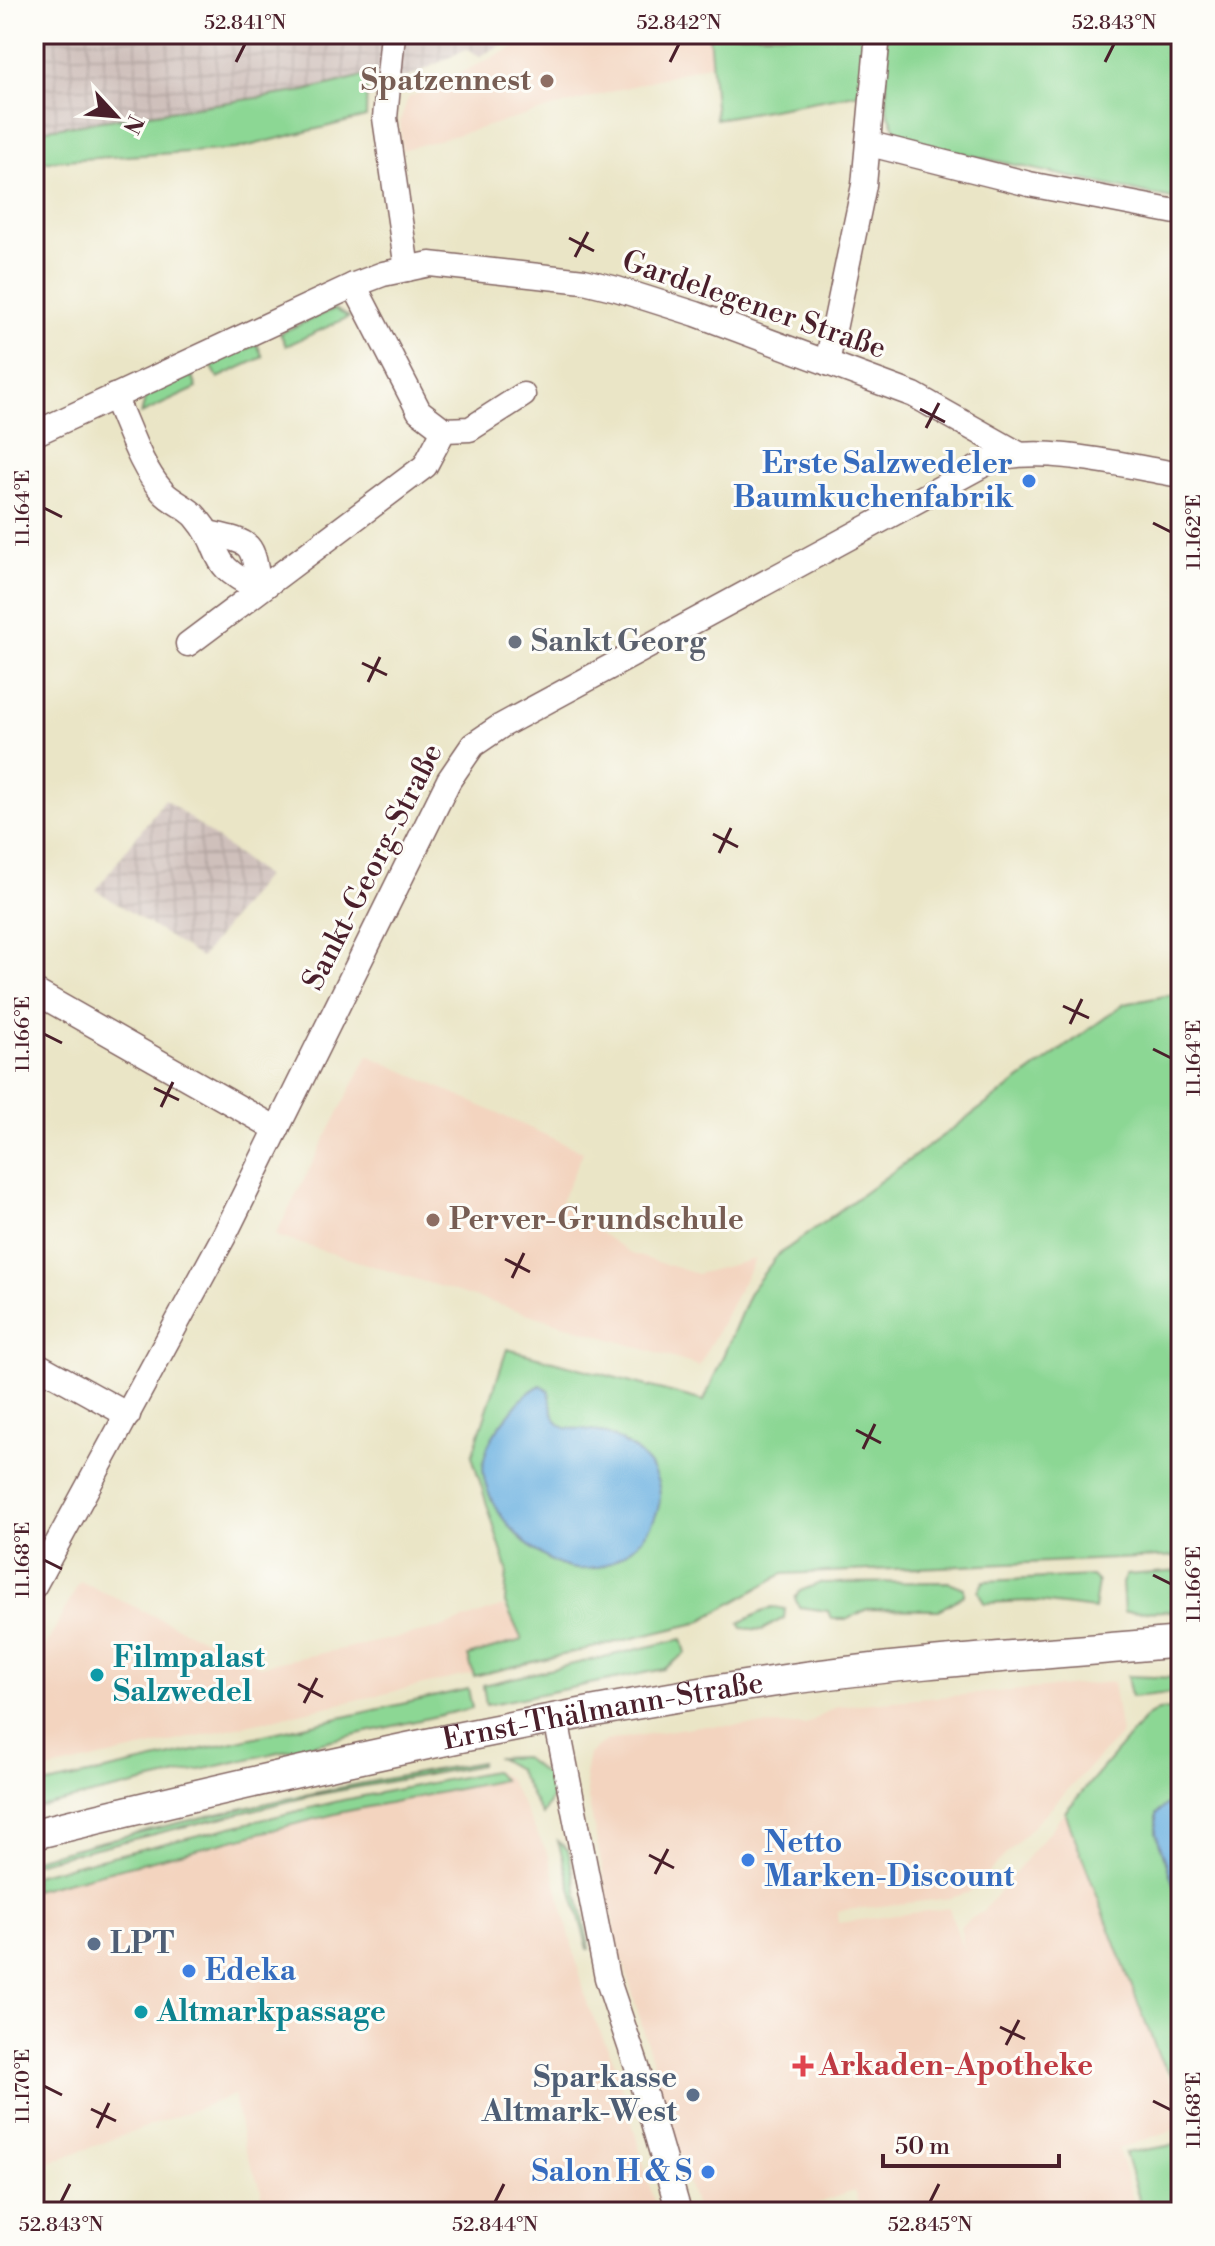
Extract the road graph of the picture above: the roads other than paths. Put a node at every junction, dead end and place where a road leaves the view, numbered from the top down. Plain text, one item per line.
1 (393, 34) edge
2 (878, 34) edge
3 (870, 144) junction
4 (1181, 213) edge
5 (407, 269) junction
6 (354, 285) junction
7 (827, 363) junction
8 (523, 395) dead end
9 (114, 396) junction
10 (444, 430) junction
11 (34, 434) edge
12 (1017, 453) junction
13 (1181, 475) edge
14 (259, 589) junction
15 (188, 644) dead end
16 (34, 991) edge
17 (277, 1129) junction
18 (34, 1363) edge
19 (128, 1415) junction
20 (34, 1586) edge
21 (1181, 1642) edge
22 (556, 1719) junction
23 (34, 1834) edge
24 (679, 2212) edge

1 - 5 street
2 - 3 street
3 - 4 street
3 - 7 street
5 - 6 street, Gardelegener Straße
5 - 7 street, Gardelegener Straße
6 - 9 street, Gardelegener Straße
6 - 10 street
7 - 12 street, Gardelegener Straße
8 - 10 street
9 - 11 street, Gardelegener Straße
9 - 14 street
10 - 14 street
12 - 13 street, Sankt-Georg-Straße
12 - 17 street, Sankt-Georg-Straße
14 - 15 street
16 - 17 street
17 - 19 street, Sankt-Georg-Straße
18 - 19 street
19 - 20 street, Sankt-Georg-Straße
21 - 22 main road, Ernst-Thälmann-Straße
22 - 23 main road, Ernst-Thälmann-Straße
22 - 24 street

